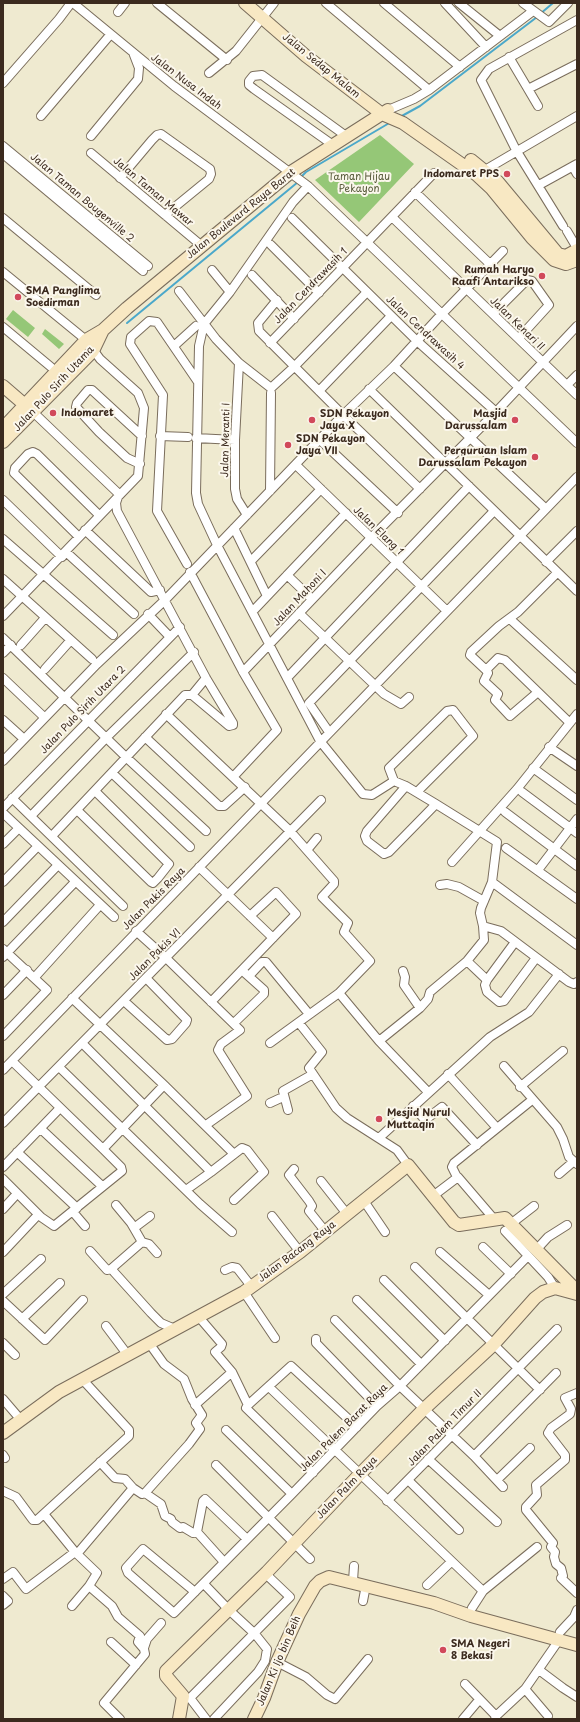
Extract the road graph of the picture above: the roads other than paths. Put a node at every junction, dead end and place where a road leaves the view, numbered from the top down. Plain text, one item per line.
1 (72, 3) edge
2 (125, 3) edge
3 (157, 3) edge
4 (245, 3) edge
5 (257, 3) edge
6 (326, 3) edge
7 (384, 3) edge
8 (445, 3) edge
9 (460, 3) edge
10 (568, 3) edge
11 (530, 8) edge
12 (268, 11) edge
13 (118, 12) dead end
14 (577, 20) edge
15 (110, 35) junction
16 (500, 36) junction
17 (486, 47) junction
18 (134, 54) junction
19 (509, 57) junction
20 (226, 60) junction
21 (577, 64) edge
22 (460, 67) junction
23 (209, 73) dead end
24 (3, 83) edge
25 (528, 89) junction
26 (429, 90) junction
27 (538, 106) dead end
28 (41, 116) dead end
29 (395, 116) junction
30 (577, 116) edge
31 (91, 136) dead end
32 (346, 136) junction
33 (333, 145) junction
34 (3, 146) edge
35 (516, 150) junction
36 (91, 153) dead end
37 (5, 156) edge
38 (576, 168) edge
39 (485, 170) junction
40 (434, 173) dead end
41 (293, 174) junction
42 (120, 178) junction
43 (306, 184) junction
44 (539, 185) junction
45 (416, 192) junction
46 (518, 214) junction
47 (165, 215) junction
48 (392, 217) junction
49 (3, 218) edge
50 (292, 218) dead end
51 (367, 243) junction
52 (271, 245) dead end
53 (202, 246) junction
54 (577, 249) edge
55 (503, 251) dead end
56 (577, 260) edge
57 (490, 264) junction
58 (342, 268) junction
59 (145, 269) dead end
60 (212, 270) dead end
61 (3, 272) edge
62 (252, 275) dead end
63 (466, 288) junction
64 (179, 291) dead end
65 (230, 292) junction
66 (366, 292) junction
67 (319, 293) junction
68 (96, 295) dead end
69 (276, 300) junction
70 (493, 314) junction
71 (391, 316) junction
72 (439, 317) junction
73 (294, 319) junction
74 (200, 325) junction
75 (577, 326) edge
76 (3, 327) edge
77 (103, 330) junction
78 (519, 338) junction
79 (86, 340) junction
80 (417, 341) junction
81 (270, 343) junction
82 (174, 346) junction
83 (93, 351) junction
84 (542, 362) junction
85 (239, 363) junction
86 (394, 366) junction
87 (51, 367) dead end
88 (294, 367) junction
89 (577, 375) edge
90 (198, 382) junction
91 (567, 385) junction
92 (3, 386) edge
93 (518, 388) junction
94 (369, 389) junction
95 (319, 391) junction
96 (271, 393) dead end
97 (577, 394) edge
98 (29, 408) junction
99 (496, 412) junction
100 (343, 415) junction
101 (7, 428) edge
102 (142, 436) junction
103 (160, 436) junction
104 (192, 437) junction
105 (470, 439) junction
106 (235, 440) junction
107 (320, 440) junction
108 (3, 442) edge
109 (577, 443) edge
110 (445, 463) junction
111 (140, 464) junction
112 (296, 465) junction
113 (577, 477) edge
114 (469, 486) junction
115 (420, 489) junction
116 (321, 490) junction
117 (270, 491) junction
118 (119, 494) junction
119 (3, 500) edge
120 (546, 509) junction
121 (494, 511) junction
122 (398, 512) junction
123 (346, 513) junction
124 (99, 515) junction
125 (247, 515) junction
126 (234, 528) junction
127 (86, 530) junction
128 (576, 535) edge
129 (79, 537) junction
130 (520, 537) junction
131 (372, 538) junction
132 (3, 539) edge
133 (217, 545) junction
134 (64, 554) junction
135 (251, 561) junction
136 (396, 562) junction
137 (546, 562) junction
138 (188, 568) junction
139 (557, 573) junction
140 (44, 575) junction
141 (287, 575) junction
142 (3, 579) edge
143 (421, 586) junction
144 (160, 590) junction
145 (577, 590) edge
146 (22, 596) junction
147 (267, 596) junction
148 (312, 599) junction
149 (165, 600) junction
150 (253, 611) junction
151 (447, 611) junction
152 (299, 613) junction
153 (134, 614) dead end
154 (148, 614) junction
155 (3, 616) edge
156 (45, 618) junction
157 (510, 619) junction
158 (180, 627) junction
159 (112, 635) dead end
160 (169, 636) junction
161 (324, 637) junction
162 (3, 638) edge
163 (70, 641) junction
164 (270, 644) junction
165 (11, 645) junction
166 (21, 645) dead end
167 (194, 652) junction
168 (3, 654) edge
169 (92, 659) dead end
170 (349, 661) junction
171 (45, 669) dead end
172 (486, 670) junction
173 (243, 672) junction
174 (3, 678) edge
175 (206, 678) junction
176 (287, 678) junction
177 (577, 680) edge
178 (376, 687) junction
179 (538, 692) junction
180 (192, 694) junction
181 (64, 697) junction
182 (409, 697) dead end
183 (166, 714) junction
184 (577, 714) edge
185 (44, 717) junction
186 (88, 719) junction
187 (3, 720) edge
188 (570, 723) junction
189 (330, 732) junction
190 (107, 737) junction
191 (145, 737) junction
192 (24, 740) junction
193 (320, 741) junction
194 (549, 747) junction
195 (126, 757) junction
196 (3, 760) edge
197 (576, 763) edge
198 (533, 768) junction
199 (112, 773) junction
200 (234, 776) junction
201 (394, 781) junction
202 (406, 786) junction
203 (245, 787) junction
204 (95, 791) junction
205 (418, 792) junction
206 (522, 792) dead end
207 (12, 798) junction
208 (321, 800) dead end
209 (577, 800) edge
210 (262, 804) junction
211 (436, 804) junction
212 (4, 807) edge
213 (77, 810) junction
214 (505, 812) dead end
215 (31, 816) junction
216 (577, 819) edge
217 (19, 828) junction
218 (206, 831) dead end
219 (290, 831) junction
220 (480, 831) junction
221 (574, 831) edge
222 (52, 836) junction
223 (318, 838) dead end
224 (3, 844) edge
225 (38, 846) junction
226 (502, 846) junction
227 (190, 847) dead end
228 (554, 849) junction
229 (307, 850) junction
230 (452, 862) dead end
231 (58, 865) junction
232 (577, 866) edge
233 (199, 867) junction
234 (538, 870) junction
235 (3, 882) edge
236 (76, 882) junction
237 (492, 882) junction
238 (440, 886) dead end
239 (228, 896) junction
240 (577, 899) edge
241 (484, 901) junction
242 (100, 905) junction
243 (123, 906) dead end
244 (250, 916) junction
245 (114, 917) dead end
246 (3, 922) edge
247 (483, 926) junction
248 (136, 931) junction
249 (273, 938) junction
250 (515, 942) junction
251 (577, 945) edge
252 (4, 953) edge
253 (166, 958) junction
254 (536, 958) junction
255 (467, 961) junction
256 (241, 969) junction
257 (27, 970) junction
258 (403, 971) dead end
259 (559, 974) junction
260 (248, 976) junction
261 (35, 977) junction
262 (146, 978) junction
263 (487, 980) junction
264 (577, 982) edge
265 (339, 993) junction
266 (3, 995) edge
267 (72, 998) junction
268 (124, 1001) junction
269 (211, 1002) junction
270 (420, 1008) junction
271 (309, 1014) junction
272 (234, 1023) junction
273 (300, 1023) junction
274 (100, 1024) junction
275 (3, 1036) edge
276 (379, 1042) junction
277 (82, 1043) junction
278 (270, 1043) dead end
279 (564, 1052) dead end
280 (12, 1061) junction
281 (504, 1066) dead end
282 (59, 1067) junction
283 (3, 1070) edge
284 (313, 1074) junction
285 (448, 1074) junction
286 (164, 1085) junction
287 (520, 1087) junction
288 (40, 1088) junction
289 (428, 1092) junction
290 (283, 1097) junction
291 (532, 1100) junction
292 (270, 1103) dead end
293 (144, 1106) junction
294 (413, 1106) junction
295 (60, 1108) junction
296 (288, 1110) dead end
297 (3, 1123) edge
298 (206, 1125) junction
299 (122, 1128) junction
300 (497, 1128) junction
301 (41, 1129) junction
302 (379, 1138) junction
303 (476, 1145) junction
304 (103, 1149) junction
305 (17, 1152) junction
306 (234, 1154) junction
307 (575, 1163) edge
308 (408, 1165) junction
309 (3, 1166) edge
310 (294, 1169) dead end
311 (211, 1172) junction
312 (559, 1174) dead end
313 (457, 1177) junction
314 (3, 1179) edge
315 (321, 1182) dead end
316 (102, 1186) junction
317 (186, 1190) junction
318 (433, 1196) junction
319 (14, 1197) dead end
320 (234, 1200) dead end
321 (364, 1202) junction
322 (116, 1205) dead end
323 (534, 1206) dead end
324 (3, 1209) edge
325 (75, 1210) junction
326 (347, 1214) junction
327 (150, 1216) dead end
328 (272, 1216) dead end
329 (35, 1218) dead end
330 (494, 1219) junction
331 (567, 1225) dead end
332 (85, 1226) dead end
333 (508, 1227) junction
334 (134, 1228) junction
335 (325, 1231) junction
336 (232, 1232) dead end
337 (385, 1232) dead end
338 (142, 1242) junction
339 (483, 1247) dead end
340 (90, 1251) dead end
341 (3, 1252) edge
342 (300, 1252) junction
343 (440, 1252) dead end
344 (157, 1253) dead end
345 (532, 1253) junction
346 (41, 1259) dead end
347 (415, 1267) dead end
348 (111, 1269) junction
349 (225, 1270) dead end
350 (511, 1274) junction
351 (384, 1280) dead end
352 (60, 1283) dead end
353 (555, 1288) junction
354 (248, 1289) junction
355 (577, 1292) edge
356 (3, 1294) edge
357 (489, 1295) junction
358 (83, 1300) dead end
359 (357, 1300) dead end
360 (3, 1301) edge
361 (198, 1316) junction
362 (22, 1318) junction
363 (466, 1319) junction
364 (335, 1320) dead end
365 (106, 1326) dead end
366 (175, 1329) junction
367 (557, 1329) dead end
368 (275, 1338) dead end
369 (316, 1339) dead end
370 (445, 1341) junction
371 (149, 1342) junction
372 (3, 1343) edge
373 (493, 1344) junction
374 (127, 1354) junction
375 (15, 1355) dead end
376 (421, 1364) junction
377 (517, 1368) junction
378 (232, 1372) junction
379 (556, 1373) dead end
380 (82, 1379) junction
381 (400, 1386) junction
382 (268, 1387) junction
383 (540, 1390) junction
384 (577, 1393) edge
385 (3, 1399) edge
386 (195, 1405) junction
387 (248, 1405) junction
388 (377, 1406) junction
389 (424, 1409) junction
390 (21, 1420) junction
391 (357, 1427) junction
392 (226, 1430) dead end
393 (3, 1433) edge
394 (451, 1435) junction
395 (530, 1448) dead end
396 (333, 1451) junction
397 (474, 1456) junction
398 (428, 1459) junction
399 (100, 1462) junction
400 (216, 1465) dead end
401 (313, 1473) junction
402 (359, 1475) junction
403 (408, 1480) junction
404 (497, 1480) junction
405 (503, 1487) dead end
406 (133, 1488) junction
407 (3, 1491) edge
408 (145, 1493) junction
409 (292, 1494) junction
410 (387, 1501) junction
411 (44, 1514) junction
412 (268, 1517) junction
413 (497, 1522) dead end
414 (459, 1530) dead end
415 (197, 1532) junction
416 (247, 1539) junction
417 (294, 1543) junction
418 (537, 1547) dead end
419 (76, 1553) junction
420 (310, 1559) dead end
421 (224, 1562) junction
422 (451, 1562) junction
423 (354, 1566) dead end
424 (270, 1578) dead end
425 (3, 1579) edge
426 (352, 1582) junction
427 (204, 1584) junction
428 (427, 1584) dead end
429 (366, 1585) junction
430 (89, 1586) junction
431 (483, 1591) junction
432 (195, 1592) junction
433 (577, 1593) edge
434 (3, 1596) edge
435 (363, 1601) dead end
436 (434, 1603) junction
437 (3, 1605) edge
438 (72, 1606) dead end
439 (472, 1608) junction
440 (229, 1610) junction
441 (577, 1610) edge
442 (161, 1623) dead end
443 (256, 1634) junction
444 (560, 1636) junction
445 (577, 1637) edge
446 (111, 1642) dead end
447 (577, 1645) edge
448 (144, 1648) junction
449 (368, 1659) dead end
450 (277, 1662) junction
451 (136, 1665) junction
452 (539, 1670) junction
453 (465, 1684) dead end
454 (525, 1689) junction
455 (577, 1696) edge
456 (479, 1700) junction
457 (548, 1716) dead end
458 (495, 1718) edge
459 (120, 1719) edge
460 (179, 1719) edge
461 (206, 1719) edge
462 (214, 1719) edge
463 (254, 1719) edge
464 (463, 1719) edge

1 - 15 street, Jalan Nusa Indah
1 - 24 street
2 - 13 street
3 - 20 street
4 - 12 street, Jalan Sedap Malam
5 - 12 street, Jalan Sedap Malam
6 - 26 street
7 - 22 street
8 - 17 street
9 - 16 street
10 - 11 street
11 - 16 street
12 - 20 street
12 - 29 street, Jalan Sedap Malam
14 - 19 street
15 - 18 street, Jalan Nusa Indah
15 - 28 street
16 - 17 street
17 - 22 street
18 - 31 street
18 - 41 street, Jalan Nusa Indah
19 - 25 street
19 - 35 street
20 - 23 street
21 - 25 street
22 - 26 street
25 - 27 street
26 - 29 street
29 - 32 street, Jalan Boulevard Raya Barat
29 - 39 street
29 - 46 street
30 - 35 street
32 - 33 street, Jalan Boulevard Raya Barat
32 - 33 street
33 - 41 street, Jalan Boulevard Raya Barat
34 - 37 street, Jalan Taman Bougenville 2
35 - 39 street
35 - 44 street
36 - 42 street, Jalan Taman Mawar
37 - 59 street, Jalan Taman Bougenville 2
38 - 44 street
39 - 46 street
40 - 45 street, Jalan Cendrawasih 1
41 - 43 street, Jalan Nusa Indah
41 - 53 street, Jalan Boulevard Raya Barat
42 - 47 street, Jalan Taman Mawar
42 - 47 street
43 - 51 street, Jalan Nusa Indah
43 - 65 street
44 - 54 street
45 - 48 street, Jalan Cendrawasih 1
45 - 57 street
46 - 54 street
46 - 56 street
47 - 53 street, Jalan Taman Mawar
48 - 51 street, Jalan Cendrawasih 1
48 - 63 street, Jalan Kenari II
49 - 68 street
50 - 58 street, Jalan Cendrawasih 4
51 - 58 street, Jalan Cendrawasih 1
51 - 72 street, Jalan Nusa Indah
52 - 67 street
53 - 77 street, Jalan Boulevard Raya Barat
55 - 57 street
57 - 63 street
58 - 66 street, Jalan Cendrawasih 4
58 - 67 street, Jalan Cendrawasih 1
60 - 65 street
61 - 79 street
62 - 69 street
63 - 70 street, Jalan Kenari II
63 - 72 street
64 - 74 street
65 - 74 street
66 - 71 street, Jalan Cendrawasih 4
66 - 88 street
67 - 73 street, Jalan Cendrawasih 1
69 - 73 street
69 - 81 street
70 - 78 street, Jalan Kenari II
70 - 78 street
71 - 80 street, Jalan Cendrawasih 4
71 - 95 street
72 - 80 street
72 - 93 street, Jalan Nusa Indah
73 - 81 street, Jalan Cendrawasih 1
74 - 82 street
74 - 85 street
74 - 90 street
75 - 84 street, Jalan Mahoni I
76 - 87 street
77 - 79 street, Jalan Pulo Sirih Utama
77 - 83 street, Jalan Pulo Sirih Utama
78 - 84 street, Jalan Kenari II
79 - 83 street
79 - 98 street, Jalan Pulo Sirih Utama
80 - 86 street
80 - 99 street, Jalan Cendrawasih 4
81 - 88 street
82 - 90 street
82 - 103 street
83 - 98 street, Jalan Pulo Sirih Utama
83 - 102 street
84 - 91 street, Jalan Kenari II
84 - 93 street, Jalan Mahoni I
85 - 88 street
85 - 106 street, Jalan Meranti I
86 - 94 street
86 - 105 street
88 - 95 street
89 - 91 street
90 - 104 street
91 - 97 street, Jalan Kenari II
92 - 98 street
93 - 99 street, Jalan Mahoni I
93 - 109 street, Jalan Nusa Indah
94 - 100 street
94 - 110 street
95 - 100 street
96 - 117 street
98 - 101 street, Jalan Pulo Sirih Utama
98 - 118 street
99 - 105 street, Jalan Mahoni I
100 - 107 street
100 - 115 street
101 - 108 street, Jalan Pulo Sirih Utama
102 - 111 street
102 - 111 street
103 - 104 street
103 - 138 street
104 - 106 street
104 - 133 street
105 - 110 street, Jalan Mahoni I
105 - 120 street
106 - 125 street, Jalan Meranti I
107 - 112 street
107 - 122 street
110 - 114 street
110 - 115 street, Jalan Mahoni I
111 - 118 street
112 - 116 street, Jalan Elang 1
112 - 117 street
113 - 120 street, Jalan Pakis Raya
114 - 121 street
114 - 136 street
115 - 122 street, Jalan Mahoni I
116 - 123 street, Jalan Elang 1
116 - 135 street
117 - 125 street
118 - 124 street
118 - 144 street
119 - 134 street
120 - 130 street, Jalan Pakis Raya
121 - 130 street
121 - 143 street
122 - 131 street, Jalan Mahoni I
123 - 131 street, Jalan Elang 1
123 - 141 street
124 - 127 street
124 - 129 street
125 - 126 street
126 - 133 street
126 - 135 street
127 - 129 street
127 - 144 street
128 - 137 street
129 - 134 street
130 - 137 street
130 - 151 street, Jalan Pakis Raya
131 - 136 street, Jalan Elang 1
131 - 148 street, Jalan Mahoni I
132 - 140 street
133 - 138 street
133 - 150 street
134 - 140 street
134 - 153 street
135 - 147 street
136 - 143 street, Jalan Elang 1
136 - 161 street
137 - 139 street
138 - 149 street
138 - 173 street
139 - 145 street
139 - 157 street
140 - 146 street
140 - 159 street
141 - 147 street
141 - 148 street
142 - 146 street
143 - 151 street, Jalan Elang 1
143 - 170 street
144 - 149 street
146 - 155 street
146 - 156 street
147 - 150 street
148 - 152 street, Jalan Mahoni I
149 - 154 street
149 - 158 street
150 - 164 street
151 - 178 street, Jalan Pakis Raya
152 - 161 street
152 - 164 street, Jalan Mahoni I
154 - 160 street
154 - 181 street
156 - 163 street
156 - 166 street
157 - 172 street
157 - 177 street
158 - 160 street, Jalan Pulo Sirih Utara 2
158 - 167 street
160 - 186 street, Jalan Pulo Sirih Utara 2
161 - 170 street
161 - 176 street
162 - 165 street
163 - 169 street
163 - 171 street
164 - 173 street, Jalan Mahoni I
164 - 176 street
165 - 168 street
165 - 181 street
167 - 175 street
167 - 190 street
170 - 178 street
170 - 189 street
172 - 179 street
172 - 179 street
173 - 200 street
174 - 185 street
175 - 180 street
175 - 180 street
176 - 193 street
178 - 182 street
178 - 189 street, Jalan Pakis Raya
179 - 188 street
180 - 183 street
181 - 185 street
181 - 186 street
183 - 191 street
183 - 200 street
184 - 188 street
185 - 192 street
186 - 190 street
186 - 207 street, Jalan Pulo Sirih Utara 2
187 - 192 street
188 - 194 street
189 - 193 street, Jalan Pakis Raya
190 - 195 street
190 - 215 street
191 - 195 street
191 - 203 street
192 - 196 street
193 - 201 street
193 - 210 street, Jalan Pakis Raya
194 - 197 street
194 - 198 street
195 - 199 street
195 - 218 street
198 - 209 street
198 - 220 street
199 - 204 street
199 - 227 street
200 - 203 street
201 - 202 street
201 - 205 street
202 - 205 street
202 - 211 street
203 - 210 street
204 - 213 street
204 - 213 street
205 - 211 street
206 - 221 street
207 - 212 street, Jalan Pulo Sirih Utara 2
207 - 215 street
208 - 219 street, Jalan Pakis VI
210 - 219 street
210 - 233 street, Jalan Pakis Raya
211 - 220 street
212 - 217 street
213 - 222 street
214 - 228 street
215 - 222 street
216 - 221 street
217 - 224 street
217 - 225 street
219 - 229 street
219 - 239 street, Jalan Pakis VI
220 - 226 street
220 - 230 street
221 - 228 street
222 - 243 street
223 - 229 street
225 - 231 street
225 - 235 street
226 - 234 street
226 - 237 street
228 - 232 street
228 - 234 street
229 - 265 street
231 - 236 street
231 - 246 street
233 - 239 street
233 - 248 street, Jalan Pakis Raya
234 - 240 street
236 - 242 street
236 - 252 street
237 - 241 street
237 - 251 street
238 - 241 street
239 - 244 street
239 - 253 street, Jalan Pakis VI
241 - 247 street
242 - 245 street
242 - 261 street
244 - 249 street
244 - 249 street
247 - 250 street
247 - 255 street
248 - 253 street
248 - 267 street, Jalan Pakis Raya
249 - 256 street
250 - 254 street
250 - 263 street
252 - 257 street
253 - 262 street, Jalan Pakis VI
253 - 269 street
254 - 259 street
254 - 263 street
255 - 263 street
255 - 270 street
256 - 260 street
256 - 269 street
257 - 261 street
257 - 266 street
258 - 270 street
259 - 264 street
259 - 285 street
260 - 271 street
260 - 272 street
261 - 275 street
262 - 268 street, Jalan Pakis VI
262 - 268 street
265 - 271 street
265 - 276 street
267 - 274 street
267 - 280 street, Jalan Pakis Raya
268 - 274 street, Jalan Pakis VI
269 - 272 street
270 - 276 street
271 - 273 street
272 - 298 street
273 - 278 street
273 - 284 street
274 - 277 street, Jalan Pakis VI
274 - 286 street
276 - 289 street
277 - 282 street, Jalan Pakis VI
277 - 293 street
279 - 287 street
280 - 283 street, Jalan Pakis Raya
280 - 288 street
281 - 287 street
282 - 288 street, Jalan Pakis VI
282 - 299 street
284 - 290 street
284 - 302 street
285 - 289 street
285 - 300 street
286 - 293 street
286 - 298 street
287 - 291 street
288 - 295 street
288 - 297 street, Jalan Pakis VI
289 - 294 street
290 - 292 street
290 - 296 street
291 - 300 street
291 - 307 street
293 - 299 street
293 - 311 street
294 - 302 street
294 - 303 street
295 - 301 street
295 - 304 street
298 - 306 street
299 - 304 street
299 - 317 street
300 - 303 street
301 - 305 street
301 - 316 street
302 - 308 street
303 - 313 street
304 - 316 street
305 - 309 street
305 - 325 street
306 - 311 street
306 - 320 street
307 - 312 street
308 - 318 street
308 - 321 street, Jalan Bacang Raya
310 - 335 street
311 - 317 street
313 - 318 street
313 - 330 street
314 - 325 street
315 - 326 street
316 - 325 street
317 - 336 street
318 - 330 street
319 - 324 street
321 - 326 street, Jalan Bacang Raya
321 - 337 street
322 - 334 street
323 - 333 street
325 - 332 street
326 - 335 street, Jalan Bacang Raya
327 - 334 street
328 - 342 street
329 - 341 street
330 - 333 street
331 - 345 street, Jalan Palem Barat Raya
333 - 345 street
334 - 338 street
335 - 342 street, Jalan Bacang Raya
338 - 344 street
338 - 348 street
339 - 350 street
340 - 348 street
342 - 354 street, Jalan Bacang Raya
343 - 357 street
345 - 350 street, Jalan Palem Barat Raya
345 - 353 street
345 - 355 street
346 - 356 street
347 - 363 street
348 - 366 street
349 - 354 street
350 - 357 street, Jalan Palem Barat Raya
351 - 370 street
352 - 362 street
353 - 355 street
353 - 373 street, Jalan Palm Raya
354 - 361 street, Jalan Bacang Raya
354 - 368 street
357 - 363 street, Jalan Palem Barat Raya
358 - 362 street
359 - 376 street
360 - 362 street
361 - 366 street, Jalan Bacang Raya
361 - 378 street
363 - 370 street, Jalan Palem Barat Raya
363 - 373 street
364 - 381 street
365 - 374 street
366 - 371 street, Jalan Bacang Raya
367 - 377 street, Jalan Palem Timur II
369 - 388 street
370 - 376 street, Jalan Palem Barat Raya
371 - 374 street, Jalan Bacang Raya
371 - 386 street
372 - 375 street
373 - 377 street
373 - 389 street, Jalan Palm Raya
374 - 380 street, Jalan Bacang Raya
376 - 381 street, Jalan Palem Barat Raya
377 - 383 street
377 - 394 street, Jalan Palem Timur II
378 - 386 street
378 - 387 street
379 - 383 street
380 - 390 street, Jalan Bacang Raya
380 - 399 street
381 - 388 street, Jalan Palem Barat Raya
381 - 389 street
382 - 387 street
382 - 391 street
382 - 396 street
383 - 397 street
384 - 433 street
385 - 390 street
386 - 408 street
387 - 401 street
388 - 391 street, Jalan Palem Barat Raya
389 - 394 street
389 - 402 street, Jalan Palm Raya
390 - 393 street, Jalan Bacang Raya
391 - 396 street, Jalan Palem Barat Raya
392 - 409 street
394 - 397 street
394 - 398 street, Jalan Palem Timur II
395 - 404 street
396 - 401 street, Jalan Palem Barat Raya
396 - 402 street
397 - 404 street
398 - 403 street, Jalan Palem Timur II
398 - 413 street
399 - 406 street
399 - 411 street
400 - 412 street
401 - 409 street, Jalan Palem Barat Raya
402 - 410 street
402 - 417 street, Jalan Palm Raya
403 - 410 street, Jalan Palem Timur II
403 - 414 street
404 - 405 street
406 - 408 street
406 - 419 street
407 - 411 street
408 - 415 street
409 - 412 street, Jalan Palem Barat Raya
410 - 422 street
411 - 419 street
412 - 416 street, Jalan Palem Barat Raya
412 - 417 street
415 - 416 street
415 - 421 street
416 - 421 street, Jalan Palem Barat Raya
417 - 420 street
417 - 440 street, Jalan Palm Raya
418 - 431 street
419 - 425 street
419 - 430 street
421 - 427 street, Jalan Palem Barat Raya
422 - 428 street
422 - 431 street
423 - 426 street
424 - 443 street
426 - 429 street, Jalan Ki Ijo bin Beih
426 - 450 street, Jalan Ki Ijo bin Beih
427 - 432 street, Jalan Palem Barat Raya
427 - 440 street
429 - 435 street
429 - 436 street, Jalan Ki Ijo bin Beih
430 - 438 street
430 - 448 street
431 - 439 street
432 - 432 street, Jalan Palem Barat Raya
434 - 437 street
436 - 439 street, Jalan Ki Ijo bin Beih
436 - 444 street, Jalan Ki Ijo bin Beih
439 - 444 street, Jalan Ki Ijo bin Beih
440 - 443 street
440 - 460 street, Jalan Palm Raya
441 - 444 street
442 - 448 street
443 - 461 street
443 - 462 street
444 - 445 street, Jalan Ki Ijo bin Beih
444 - 447 street, Jalan Ki Ijo bin Beih
444 - 452 street
446 - 451 street
448 - 451 street
449 - 450 street
450 - 463 street, Jalan Ki Ijo bin Beih
451 - 459 street
452 - 454 street
452 - 455 street
453 - 456 street
454 - 457 street
454 - 458 street
456 - 458 street
456 - 464 street

